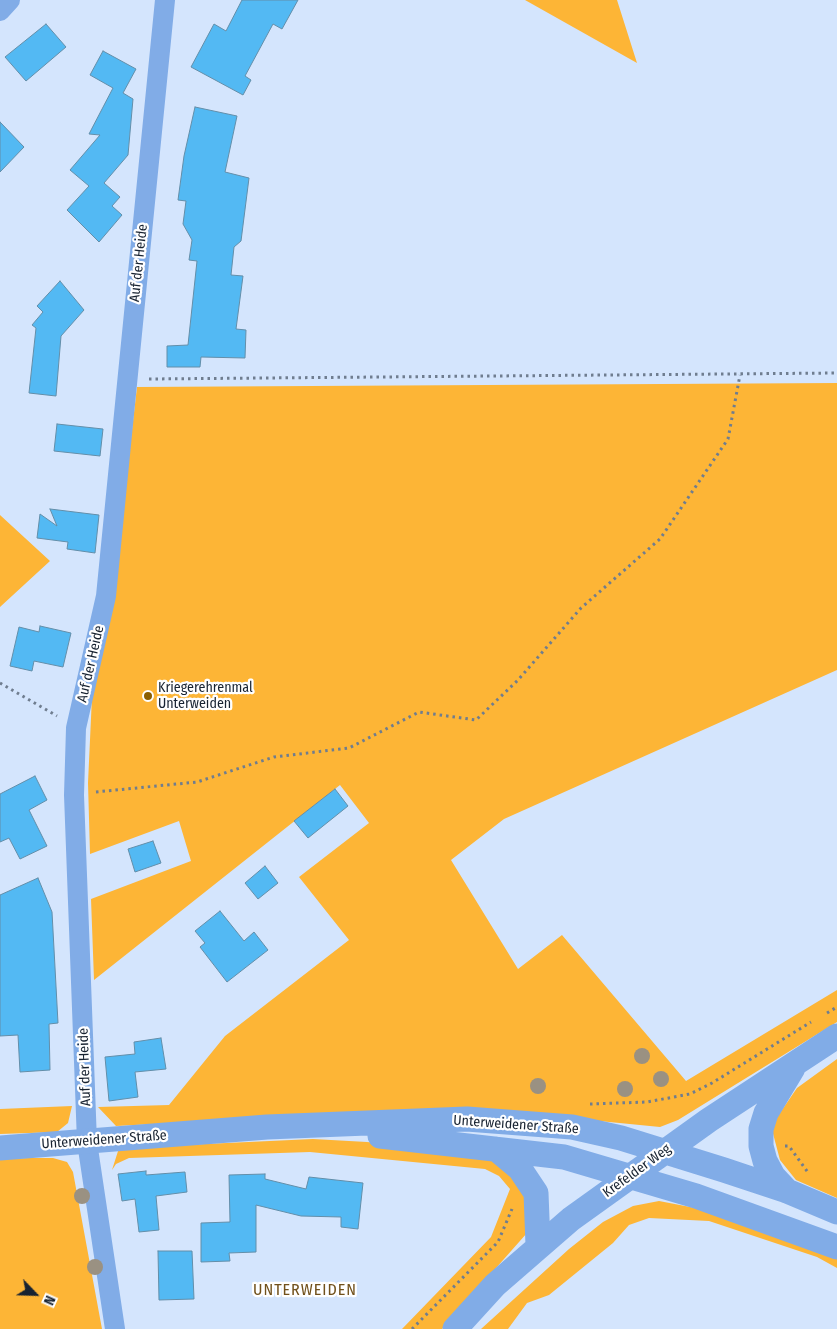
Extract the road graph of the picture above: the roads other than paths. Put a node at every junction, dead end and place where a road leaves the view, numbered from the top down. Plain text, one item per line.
1 (10, 0) edge
2 (165, 0) edge
3 (0, 11) edge
4 (837, 1036) edge
5 (797, 1062) junction
6 (267, 1128) junction
7 (87, 1142) junction
8 (0, 1148) edge
9 (496, 1149) junction
10 (662, 1152) junction
11 (630, 1176) junction
12 (787, 1191) junction
13 (837, 1212) edge
14 (538, 1245) junction
15 (837, 1247) edge
16 (115, 1329) edge
17 (455, 1329) edge

1 - 3 street
2 - 7 street, Auf der Heide
4 - 5 street, Krefelder Weg
5 - 10 street, Krefelder Weg
5 - 12 street, Unterweidener Straße
6 - 7 street, Unterweidener Straße
6 - 9 street, Unterweidener Straße
6 - 10 street, Unterweidener Straße
7 - 8 street, Unterweidener Straße
7 - 16 street, Auf der Heide
9 - 11 street, Unterweidener Straße
9 - 14 street, Unterweidener Straße
10 - 11 street, Krefelder Weg
10 - 12 street, Unterweidener Straße
11 - 14 street, Krefelder Weg
11 - 15 street, Unterweidener Straße
12 - 13 street, Unterweidener Straße
14 - 17 street, Krefelder Weg

